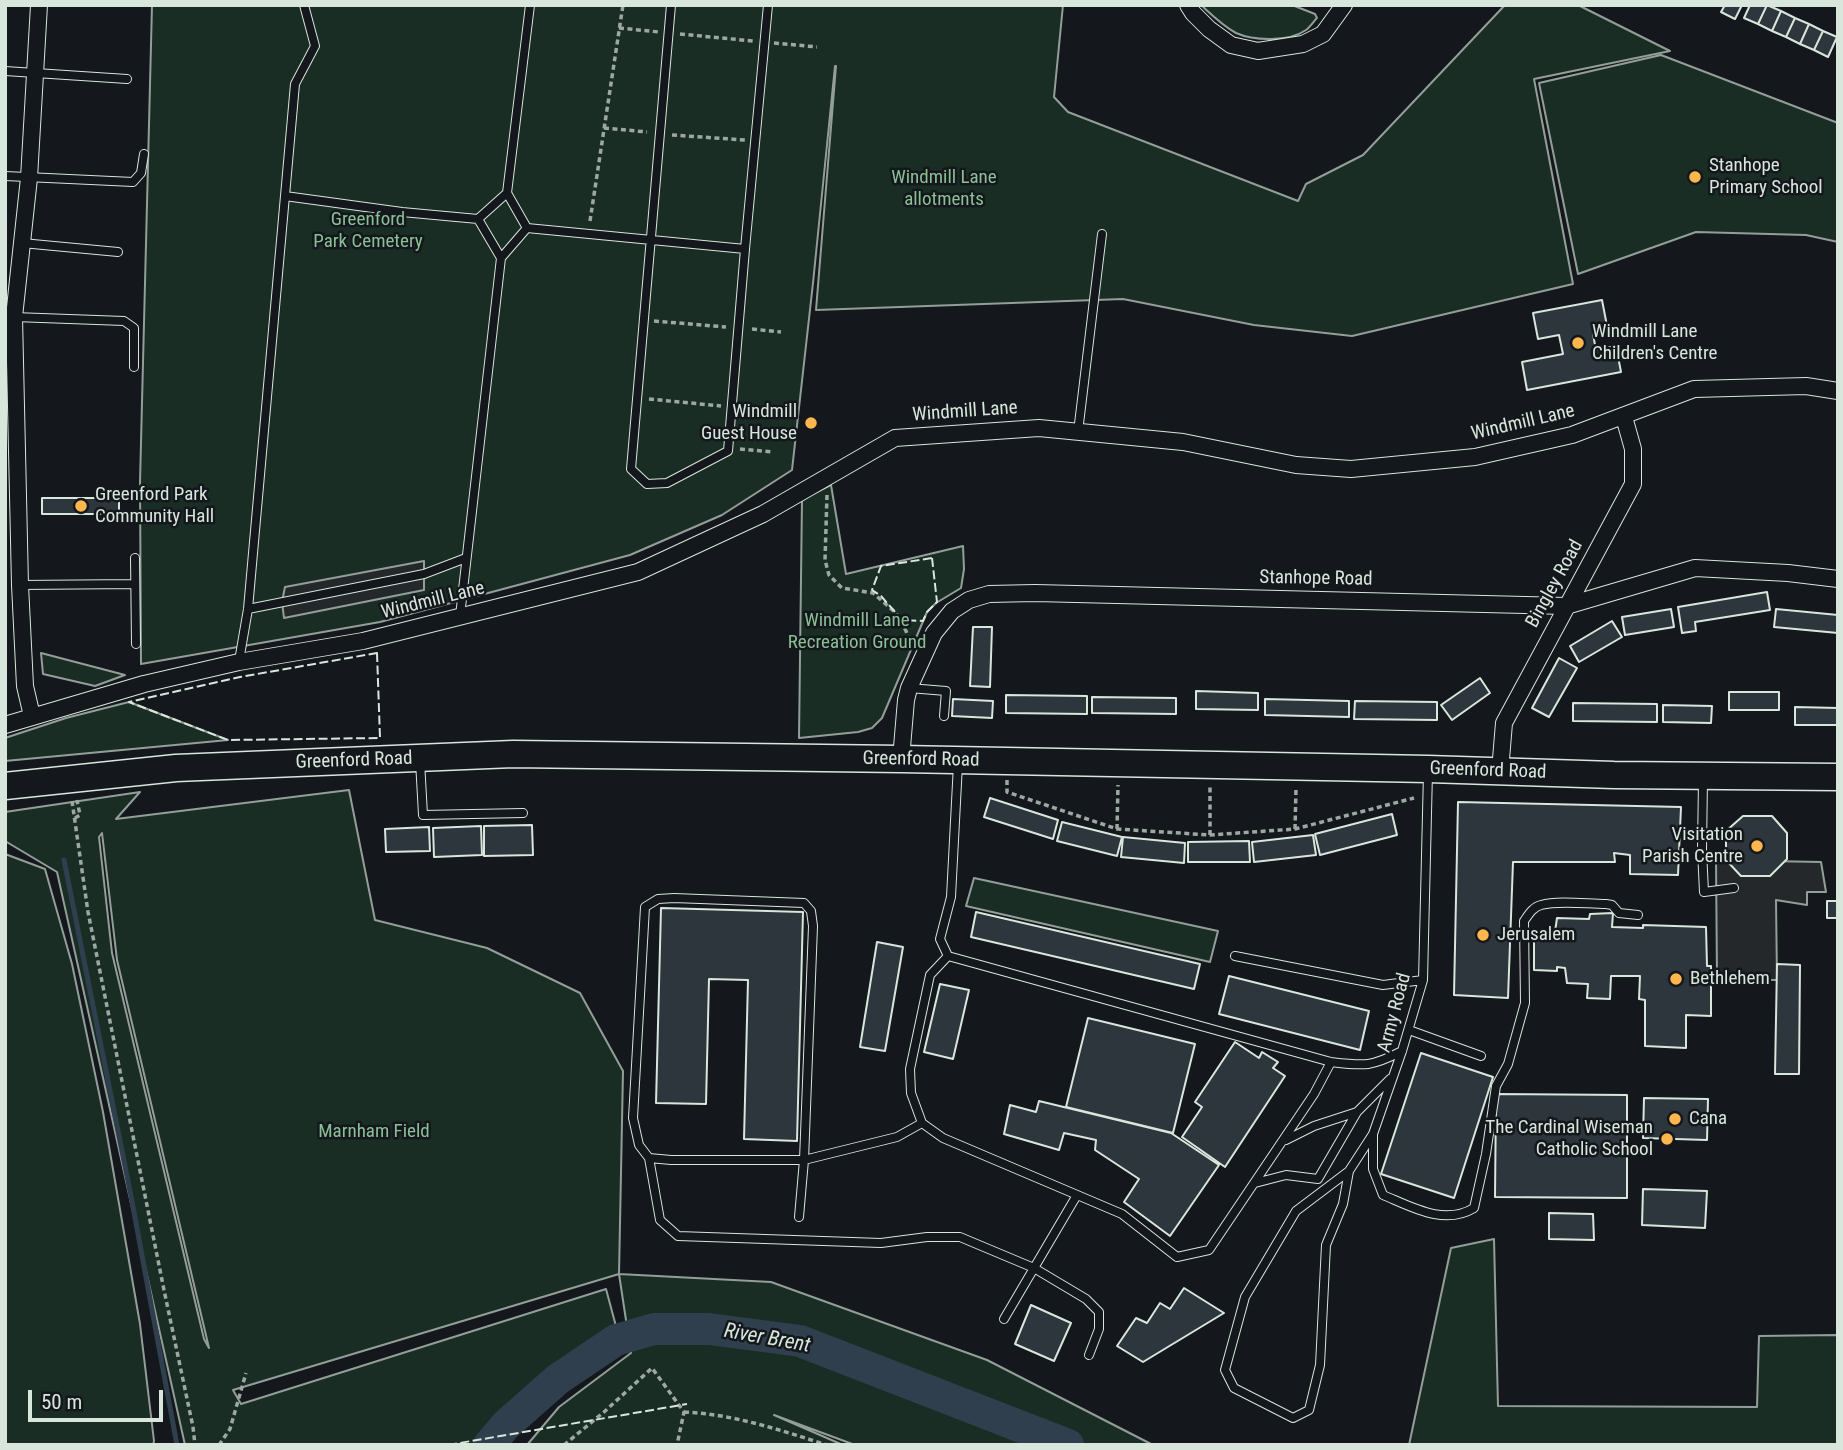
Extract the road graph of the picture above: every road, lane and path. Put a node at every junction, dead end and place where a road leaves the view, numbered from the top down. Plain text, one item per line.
1 (39, 5) edge
2 (304, 5) edge
3 (530, 5) edge
4 (622, 5) edge
5 (671, 5) edge
6 (768, 5) edge
7 (1188, 5) edge
8 (1337, 7) edge
9 (619, 28) junction
10 (668, 33) junction
11 (764, 42) junction
12 (817, 47) dead end
13 (5, 71) edge
14 (35, 73) junction
15 (127, 79) dead end
16 (604, 128) junction
17 (660, 134) junction
18 (755, 141) junction
19 (144, 154) dead end
20 (5, 176) edge
21 (29, 178) junction
22 (507, 192) junction
23 (285, 196) junction
24 (478, 219) junction
25 (527, 228) junction
26 (588, 234) junction
27 (1102, 234) dead end
28 (651, 240) junction
29 (22, 243) junction
30 (745, 249) junction
31 (118, 252) dead end
32 (500, 258) junction
33 (11, 313) edge
34 (644, 320) junction
35 (738, 328) junction
36 (781, 332) dead end
37 (134, 367) dead end
38 (1838, 391) edge
39 (637, 398) junction
40 (732, 407) junction
41 (776, 410) dead end
42 (1623, 417) junction
43 (1078, 432) junction
44 (728, 448) junction
45 (773, 452) dead end
46 (820, 481) junction
47 (135, 558) dead end
48 (466, 558) junction
49 (1838, 579) edge
50 (135, 584) junction
51 (20, 585) junction
52 (1566, 606) junction
53 (248, 609) junction
54 (460, 617) junction
55 (136, 644) dead end
56 (923, 657) junction
57 (239, 662) junction
58 (909, 688) junction
59 (32, 716) junction
60 (944, 716) dead end
61 (5, 725) edge
62 (419, 758) junction
63 (901, 759) junction
64 (958, 761) junction
65 (1007, 761) junction
66 (1119, 763) junction
67 (1211, 765) junction
68 (1296, 767) junction
69 (1500, 771) junction
70 (1703, 776) junction
71 (1838, 777) edge
72 (1427, 782) junction
73 (5, 786) edge
74 (71, 795) dead end
75 (523, 813) dead end
76 (1295, 828) junction
77 (1117, 829) junction
78 (1210, 835) junction
79 (1734, 888) dead end
80 (1638, 915) dead end
81 (948, 956) junction
82 (1235, 957) dead end
83 (1423, 980) junction
84 (1409, 1030) junction
85 (1402, 1051) junction
86 (1481, 1055) dead end
87 (1331, 1062) junction
88 (1392, 1077) junction
89 (1357, 1112) junction
90 (922, 1124) junction
91 (1373, 1134) junction
92 (1283, 1141) junction
93 (649, 1158) junction
94 (804, 1160) junction
95 (1349, 1171) junction
96 (1255, 1183) junction
97 (1077, 1195) junction
98 (799, 1217) dead end
99 (1034, 1268) junction
100 (1004, 1318) dead end
101 (1089, 1355) dead end
102 (246, 1373) dead end
103 (684, 1412) junction
104 (195, 1445) edge
105 (219, 1445) edge
106 (564, 1445) edge
107 (677, 1445) edge
108 (827, 1445) edge

1 - 14 street
2 - 23 lane
3 - 22 lane
4 - 9 path
5 - 10 lane
6 - 11 lane
7 - 8 street
9 - 10 path
9 - 16 path
10 - 11 path
10 - 17 lane
11 - 12 path
11 - 18 lane
13 - 14 lane
14 - 15 lane
14 - 21 street
16 - 17 path
16 - 26 path
17 - 18 path
17 - 28 lane
18 - 30 lane
19 - 21 lane
20 - 21 lane
21 - 29 street
22 - 24 lane
22 - 25 lane
23 - 24 lane
23 - 53 lane
24 - 32 lane
25 - 26 lane
25 - 32 lane
26 - 28 lane
27 - 43 lane
28 - 30 lane
28 - 34 lane
29 - 31 lane
29 - 33 street
30 - 35 lane
32 - 48 lane
33 - 37 lane
33 - 51 street
34 - 35 path
34 - 39 lane
35 - 36 path
35 - 40 lane
38 - 42 street, Windmill Lane
39 - 40 path
39 - 44 lane
40 - 41 path
40 - 44 lane
42 - 43 street, Windmill Lane
42 - 52 street, Bingley Road
43 - 46 street, Windmill Lane
44 - 45 path
46 - 54 street, Windmill Lane
46 - 56 path
47 - 50 lane
48 - 53 lane
48 - 54 lane
49 - 52 street, Stanhope Road
50 - 51 lane
50 - 55 lane
51 - 59 street
52 - 56 street, Stanhope Road
52 - 69 street, Bingley Road
53 - 57 lane
54 - 57 street, Windmill Lane
56 - 58 street, Stanhope Road
57 - 59 street, Windmill Lane
58 - 60 lane
58 - 63 street, Stanhope Road
59 - 61 street, Windmill Lane
62 - 63 main road, Greenford Road
62 - 73 main road, Greenford Road
62 - 75 lane
63 - 64 main road, Greenford Road
64 - 65 main road, Greenford Road
64 - 81 lane
65 - 66 main road, Greenford Road
65 - 77 path
66 - 67 main road, Greenford Road
66 - 77 path
67 - 68 main road, Greenford Road
67 - 78 path
68 - 72 main road, Greenford Road
68 - 76 path
69 - 70 main road, Greenford Road
69 - 72 main road, Greenford Road
70 - 71 main road, Greenford Road
70 - 79 lane
72 - 76 path
72 - 83 lane, Army Road
74 - 104 path
76 - 78 path
77 - 78 path
80 - 91 lane
81 - 87 lane
81 - 90 lane
82 - 83 lane
83 - 84 lane, Army Road
84 - 85 lane, Army Road
84 - 86 lane
85 - 87 lane
85 - 88 lane, Army Road
87 - 92 lane
88 - 89 lane
88 - 91 lane, Army Road
89 - 92 lane
89 - 96 lane
90 - 94 lane
90 - 97 lane
91 - 95 lane, Army Road
92 - 96 lane
93 - 94 lane
93 - 94 lane
93 - 99 lane
94 - 98 lane
95 - 95 lane
96 - 97 lane
97 - 99 lane
99 - 100 lane
99 - 101 lane
102 - 105 path
103 - 106 path
103 - 107 path
103 - 108 path

